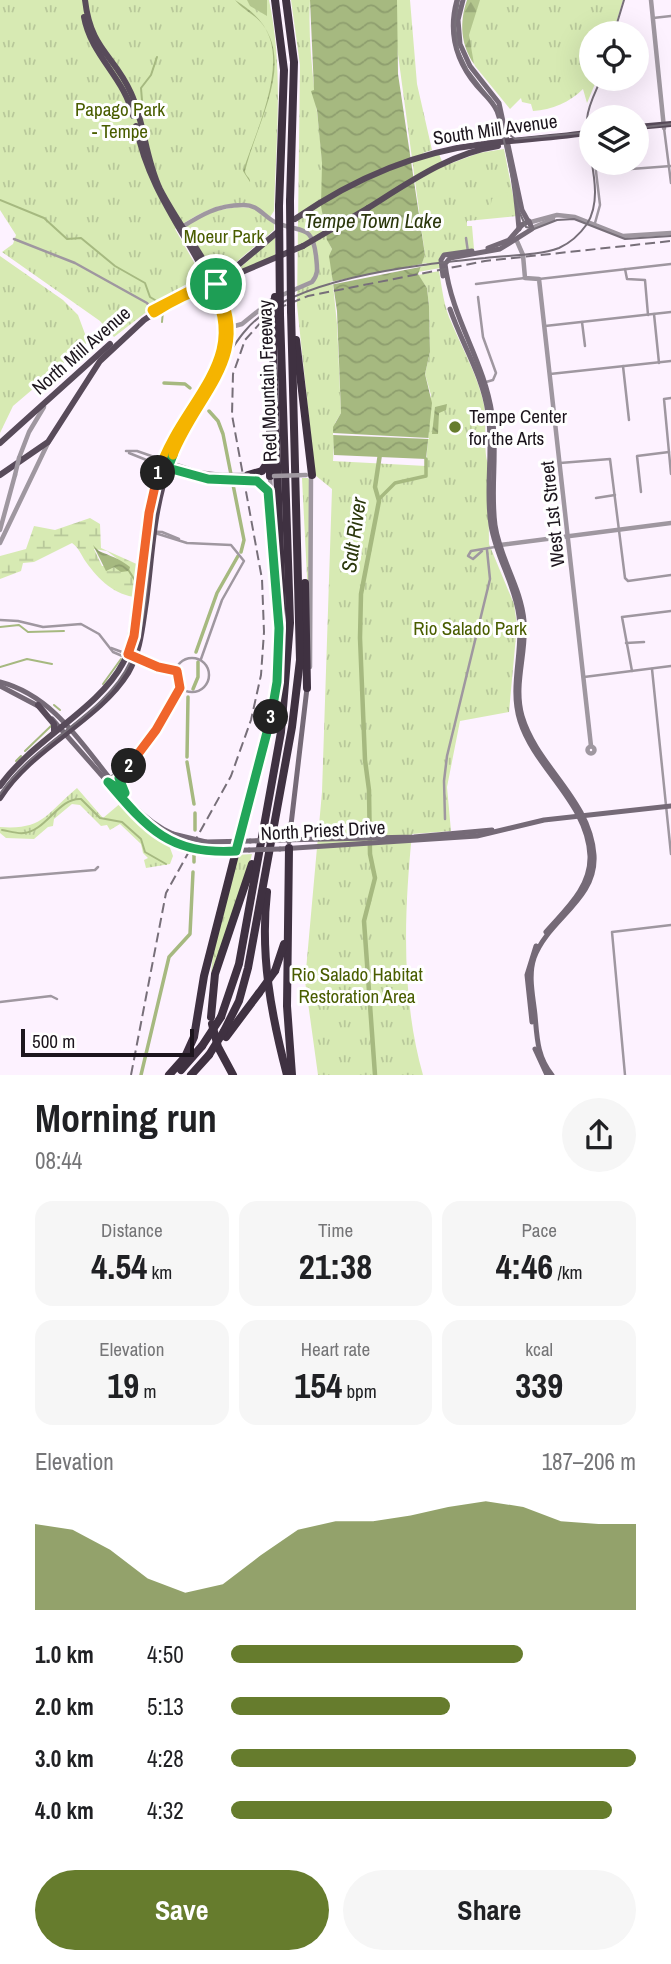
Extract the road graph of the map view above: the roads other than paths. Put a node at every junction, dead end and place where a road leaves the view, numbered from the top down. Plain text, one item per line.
1 (83, 0) edge
2 (275, 0) edge
3 (286, 0) edge
4 (651, 0) edge
5 (460, 2) edge
6 (671, 16) edge
7 (653, 18) junction
8 (668, 126) edge
9 (649, 128) edge
10 (579, 135) edge
11 (506, 143) junction
12 (670, 166) edge
13 (649, 168) edge
14 (510, 171) junction
15 (596, 175) edge
16 (364, 177) joint
17 (671, 183) edge
18 (518, 184) junction
19 (368, 208) joint
20 (595, 223) junction
21 (530, 224) junction
22 (180, 228) junction
23 (519, 232) junction
24 (671, 233) edge
25 (466, 238) dead end
26 (14, 239) dead end
27 (468, 253) junction
28 (671, 264) edge
29 (625, 268) junction
30 (525, 278) junction
31 (539, 279) junction
32 (212, 282) junction
33 (476, 284) dead end
34 (478, 296) dead end
35 (292, 310) junction
36 (153, 311) junction
37 (671, 312) edge
38 (648, 314) junction
39 (654, 314) junction
40 (277, 316) junction
41 (582, 321) junction
42 (545, 326) junction
43 (231, 327) junction
44 (585, 345) dead end
45 (273, 350) junction
46 (671, 361) edge
47 (659, 363) junction
48 (92, 365) junction
49 (623, 366) junction
50 (550, 374) junction
51 (483, 383) junction
52 (50, 397) junction
53 (671, 398) edge
54 (629, 420) dead end
55 (48, 442) junction
56 (0, 443) edge
57 (270, 452) junction
58 (669, 452) junction
59 (670, 459) edge
60 (161, 463) junction
61 (560, 463) junction
62 (169, 465) junction
63 (671, 474) edge
64 (0, 475) edge
65 (309, 475) junction
66 (269, 476) junction
67 (248, 477) junction
68 (641, 492) dead end
69 (615, 495) junction
70 (596, 498) dead end
71 (271, 512) junction
72 (298, 521) junction
73 (671, 523) edge
74 (0, 530) edge
75 (619, 530) junction
76 (145, 532) junction
77 (155, 533) junction
78 (568, 536) junction
79 (0, 543) edge
80 (498, 546) junction
81 (487, 550) junction
82 (475, 554) dead end
83 (671, 575) edge
84 (671, 611) edge
85 (0, 620) edge
86 (644, 642) dead end
87 (626, 643) junction
88 (127, 656) junction
89 (199, 657) junction
90 (134, 659) junction
91 (671, 667) edge
92 (652, 669) junction
93 (632, 671) junction
94 (177, 672) junction
95 (584, 677) junction
96 (277, 682) junction
97 (0, 684) edge
98 (180, 688) junction
99 (307, 688) junction
100 (38, 705) junction
101 (65, 728) junction
102 (54, 732) junction
103 (591, 746) dead end
104 (131, 761) junction
105 (109, 779) junction
106 (0, 786) edge
107 (122, 791) junction
108 (0, 798) edge
109 (669, 806) edge
110 (266, 811) junction
111 (579, 815) junction
112 (445, 819) dead end
113 (275, 826) junction
114 (171, 838) junction
115 (413, 839) junction
116 (285, 844) junction
117 (237, 846) junction
118 (671, 854) edge
119 (98, 867) dead end
120 (590, 868) junction
121 (0, 878) edge
122 (586, 889) junction
123 (288, 909) junction
124 (219, 917) junction
125 (554, 923) junction
126 (671, 925) edge
127 (547, 936) junction
128 (536, 948) junction
129 (57, 999) dead end
130 (0, 1002) edge
131 (216, 1017) junction
132 (225, 1034) junction
133 (169, 1075) edge
134 (175, 1075) edge
135 (191, 1075) edge
136 (233, 1075) edge
137 (286, 1075) edge
138 (292, 1075) edge
139 (549, 1075) edge
140 (625, 1075) edge

1 - 22 main road
2 - 40 highway, bridge
3 - 35 highway, bridge
4 - 7 street
5 - 11 main road
6 - 7 street
7 - 8 street
8 - 9 main road
8 - 12 street
10 - 11 main road, South Mill Avenue
11 - 14 main road
11 - 16 main road, South Mill Avenue
11 - 18 main road
11 - 19 main road, South Mill Avenue
12 - 13 street
12 - 17 street
14 - 18 main road
14 - 23 main road
15 - 20 street
16 - 32 main road, North Mill Avenue, bridge
18 - 21 main road
19 - 32 main road, North Mill Avenue, bridge
20 - 21 street
20 - 24 street
21 - 23 main road
21 - 23 main road
22 - 32 main road
22 - 43 street
23 - 27 main road
23 - 30 street
25 - 27 street
26 - 36 street
27 - 51 main road
28 - 29 street
29 - 31 street
29 - 38 street
30 - 31 street
30 - 33 street
31 - 42 street, West 1st Street
32 - 36 main road, North Mill Avenue
32 - 43 main road
32 - 60 main road
34 - 51 street
35 - 65 highway
35 - 72 highway, Red Mountain Freeway
36 - 48 main road, North Mill Avenue
37 - 39 street
38 - 39 street
38 - 41 street
39 - 47 street
40 - 45 highway
40 - 110 highway, Red Mountain Freeway
41 - 42 street
41 - 44 street
42 - 50 street, West 1st Street
43 - 62 main road
45 - 57 highway
45 - 96 highway
46 - 47 street
47 - 49 street
48 - 52 main road, North Mill Avenue
48 - 55 main road, North Mill Avenue
49 - 50 street
49 - 54 street
50 - 61 street, West 1st Street
51 - 80 main road
52 - 56 main road, North Mill Avenue
52 - 74 street, bridge
53 - 58 street
55 - 64 main road, North Mill Avenue
55 - 79 street
57 - 66 highway
57 - 67 highway
58 - 59 street
58 - 68 street
59 - 63 street
60 - 60 street
60 - 62 street
60 - 76 main road
61 - 69 street
61 - 78 street, West 1st Street
62 - 67 street, bridge
62 - 77 main road
65 - 66 street, bridge
65 - 99 street
66 - 67 street
66 - 71 street
67 - 71 street
69 - 70 street
69 - 75 street
71 - 96 street
72 - 99 highway
72 - 113 highway, Red Mountain Freeway
73 - 75 street
75 - 78 street
75 - 83 street
76 - 77 street
76 - 88 main road
77 - 89 street
77 - 90 main road
78 - 80 street
78 - 95 street, West 1st Street
80 - 81 street
80 - 111 main road
81 - 82 street
81 - 112 street
84 - 87 street
85 - 88 street
86 - 87 street
87 - 93 street
88 - 90 street
88 - 101 main road
89 - 94 street
89 - 98 street
90 - 94 street
90 - 101 main road
91 - 92 street
92 - 93 street
92 - 109 street
93 - 95 street
94 - 98 street
95 - 103 street, West 1st Street
96 - 117 main road
97 - 100 main road, North Priest Drive
97 - 101 main road, North Priest Drive
98 - 104 street
99 - 116 main road
100 - 101 main road, North Priest Drive
100 - 102 main road
101 - 102 main road
101 - 105 main road, North Priest Drive
101 - 108 main road
102 - 106 main road
104 - 105 street
104 - 107 street
105 - 107 main road, North Priest Drive
105 - 114 main road, North Priest Drive
107 - 114 main road, North Priest Drive
109 - 111 main road, North Priest Drive
109 - 118 street
110 - 131 highway, Red Mountain Freeway
110 - 131 highway
111 - 115 main road, North Priest Drive
111 - 120 main road
111 - 122 main road
113 - 132 highway, Red Mountain Freeway
113 - 137 highway
114 - 117 main road, North Priest Drive, bridge
114 - 117 main road, North Priest Drive, bridge
115 - 116 main road, North Priest Drive
115 - 116 main road, North Priest Drive
116 - 117 main road, North Priest Drive, bridge
116 - 117 main road, North Priest Drive, bridge
116 - 123 highway
117 - 124 highway
119 - 121 street
120 - 122 main road
120 - 125 main road
122 - 127 main road
123 - 132 highway, bridge
123 - 138 highway
124 - 131 highway
124 - 133 highway
125 - 127 main road
125 - 128 main road
126 - 140 street
127 - 128 main road
128 - 139 main road
129 - 130 street
131 - 134 highway, Red Mountain Freeway, bridge
131 - 136 highway
132 - 135 highway, Red Mountain Freeway, bridge

